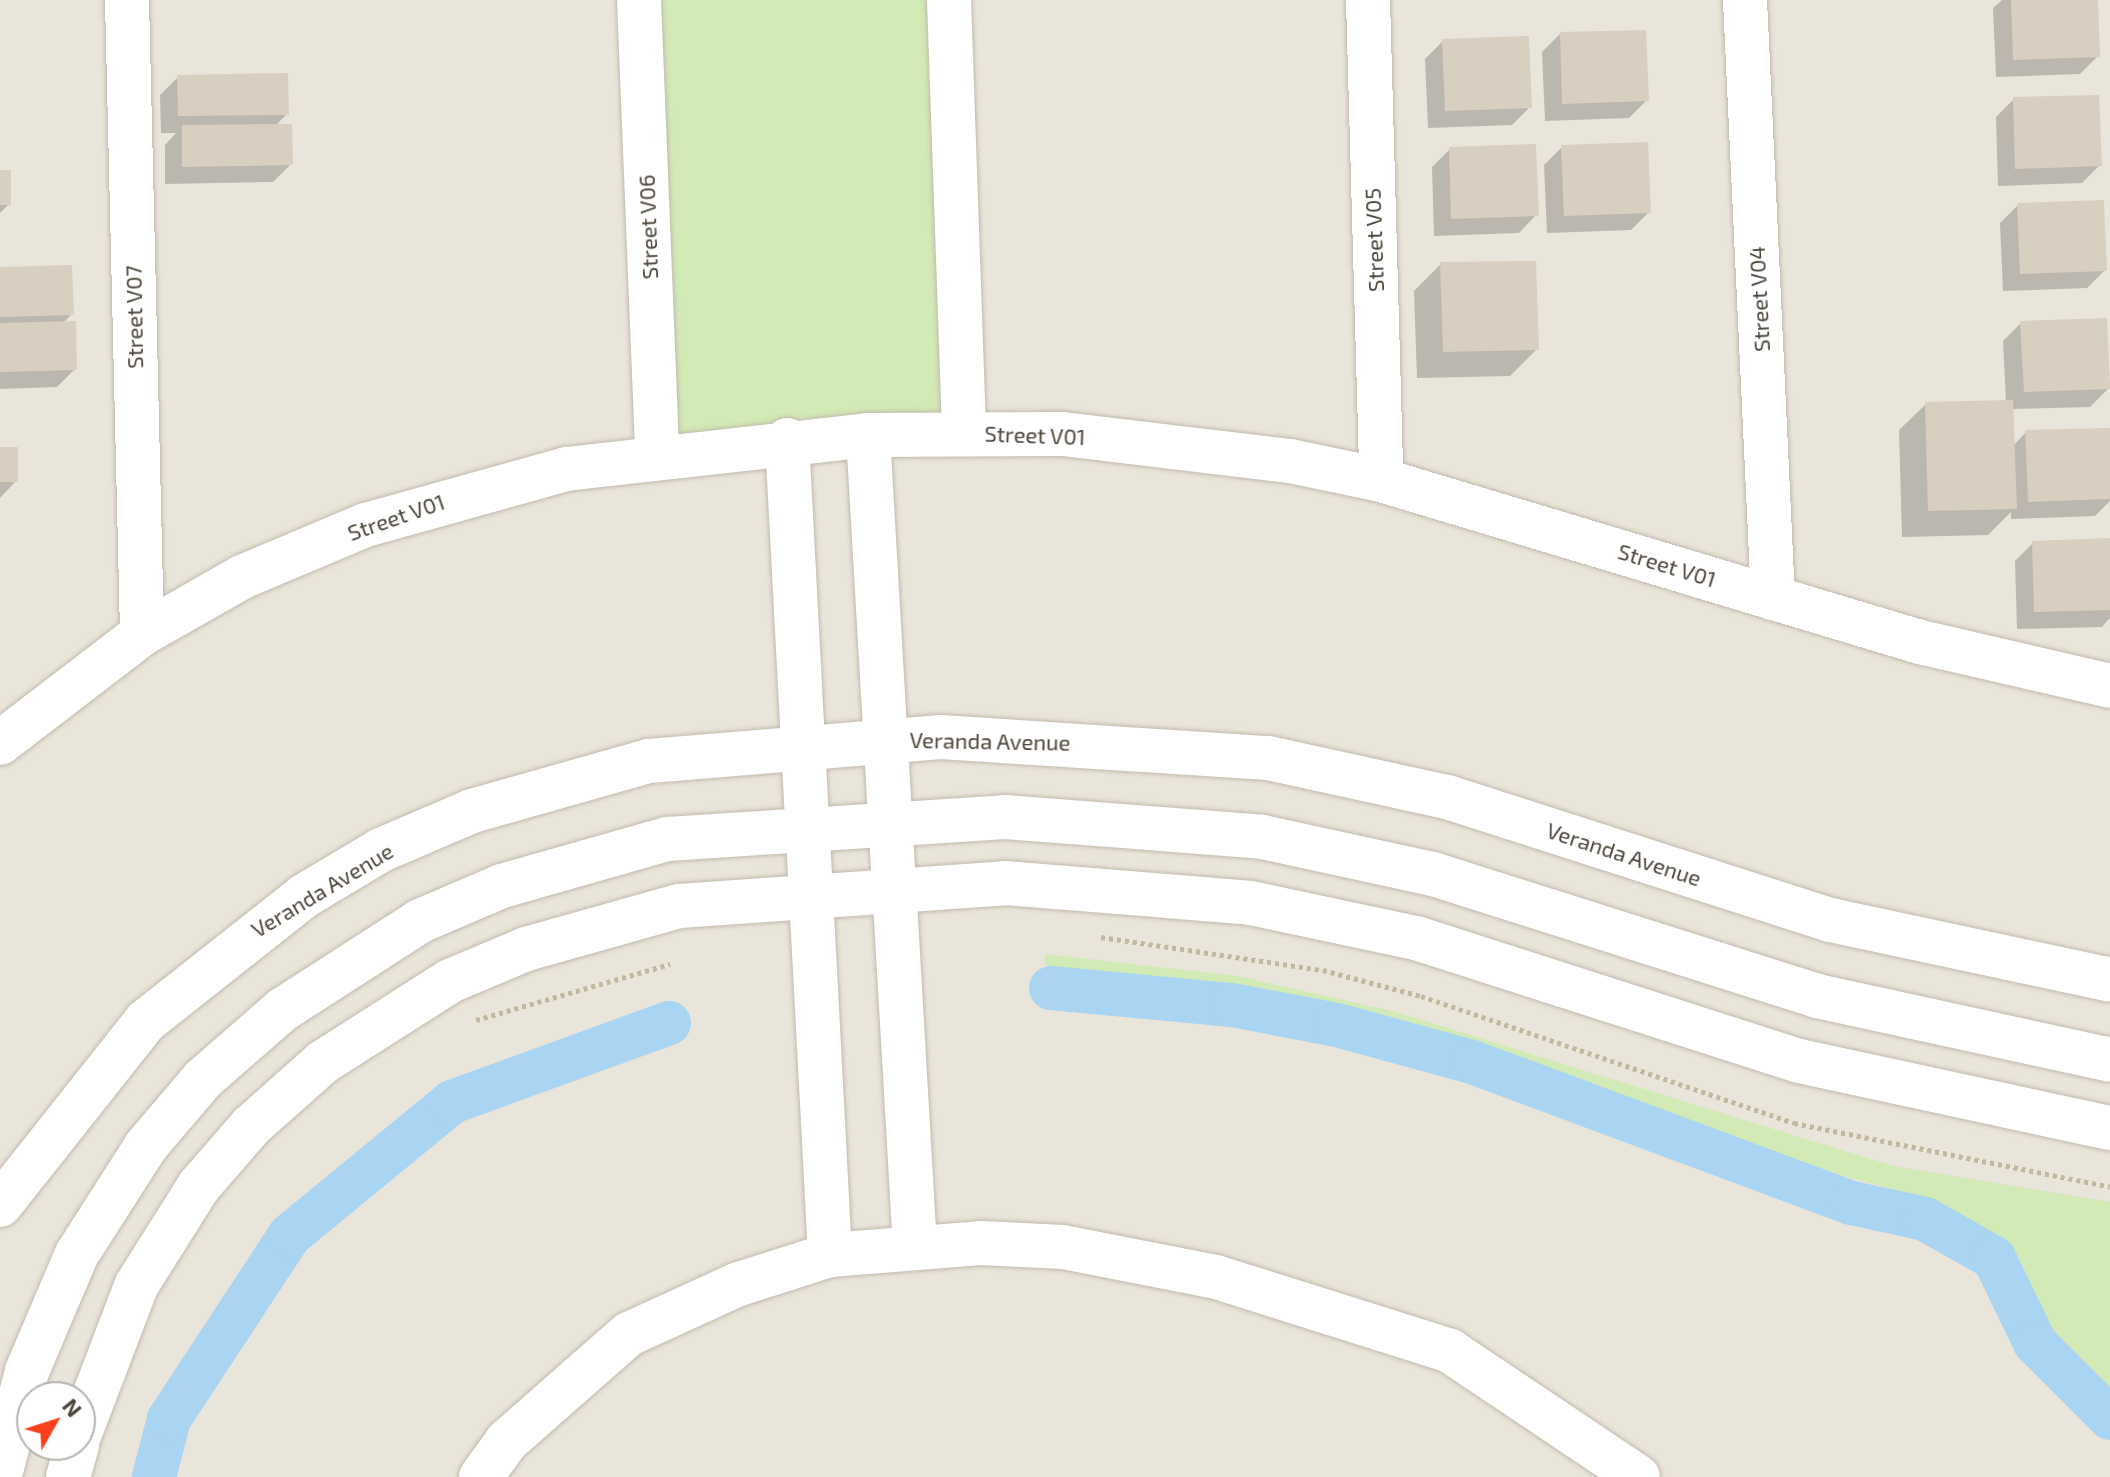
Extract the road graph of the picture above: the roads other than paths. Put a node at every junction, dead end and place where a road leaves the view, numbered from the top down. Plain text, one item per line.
1 (127, 0) edge
2 (639, 0) edge
3 (949, 0) edge
4 (1368, 0) edge
5 (1745, 0) edge
6 (964, 433) junction
7 (868, 435) junction
8 (787, 440) junction
9 (657, 454) junction
10 (1381, 480) junction
11 (1773, 598) junction
12 (142, 634) junction
13 (2110, 686) edge
14 (886, 741) junction
15 (0, 743) edge
16 (803, 745) junction
17 (890, 820) junction
18 (807, 825) junction
19 (894, 886) junction
20 (811, 892) junction
21 (2110, 980) edge
22 (2110, 1060) edge
23 (2110, 1128) edge
24 (0, 1205) edge
25 (915, 1248) junction
26 (830, 1255) junction
27 (96, 1391) edge
28 (0, 1475) edge
29 (481, 1477) edge
30 (1638, 1477) edge

1 - 12 street, Street V07
2 - 9 street, Street V06
3 - 6 street
4 - 10 street, Street V05
5 - 11 street, Street V04
6 - 7 street, Street V01
6 - 10 street, Street V01
7 - 8 street, Street V01
7 - 14 street
8 - 9 street, Street V01
8 - 16 street
9 - 12 street, Street V01
10 - 11 street, Street V01
11 - 13 street, Street V01
12 - 15 street, Street V01
14 - 16 street, Veranda Avenue
14 - 17 street
14 - 21 street, Veranda Avenue
16 - 18 street
16 - 24 street, Veranda Avenue
17 - 18 street
17 - 19 street
17 - 22 street
18 - 20 street
18 - 28 street
19 - 20 street
19 - 23 street
19 - 25 street
20 - 26 street
20 - 27 street
25 - 26 street
25 - 30 street
26 - 29 street

